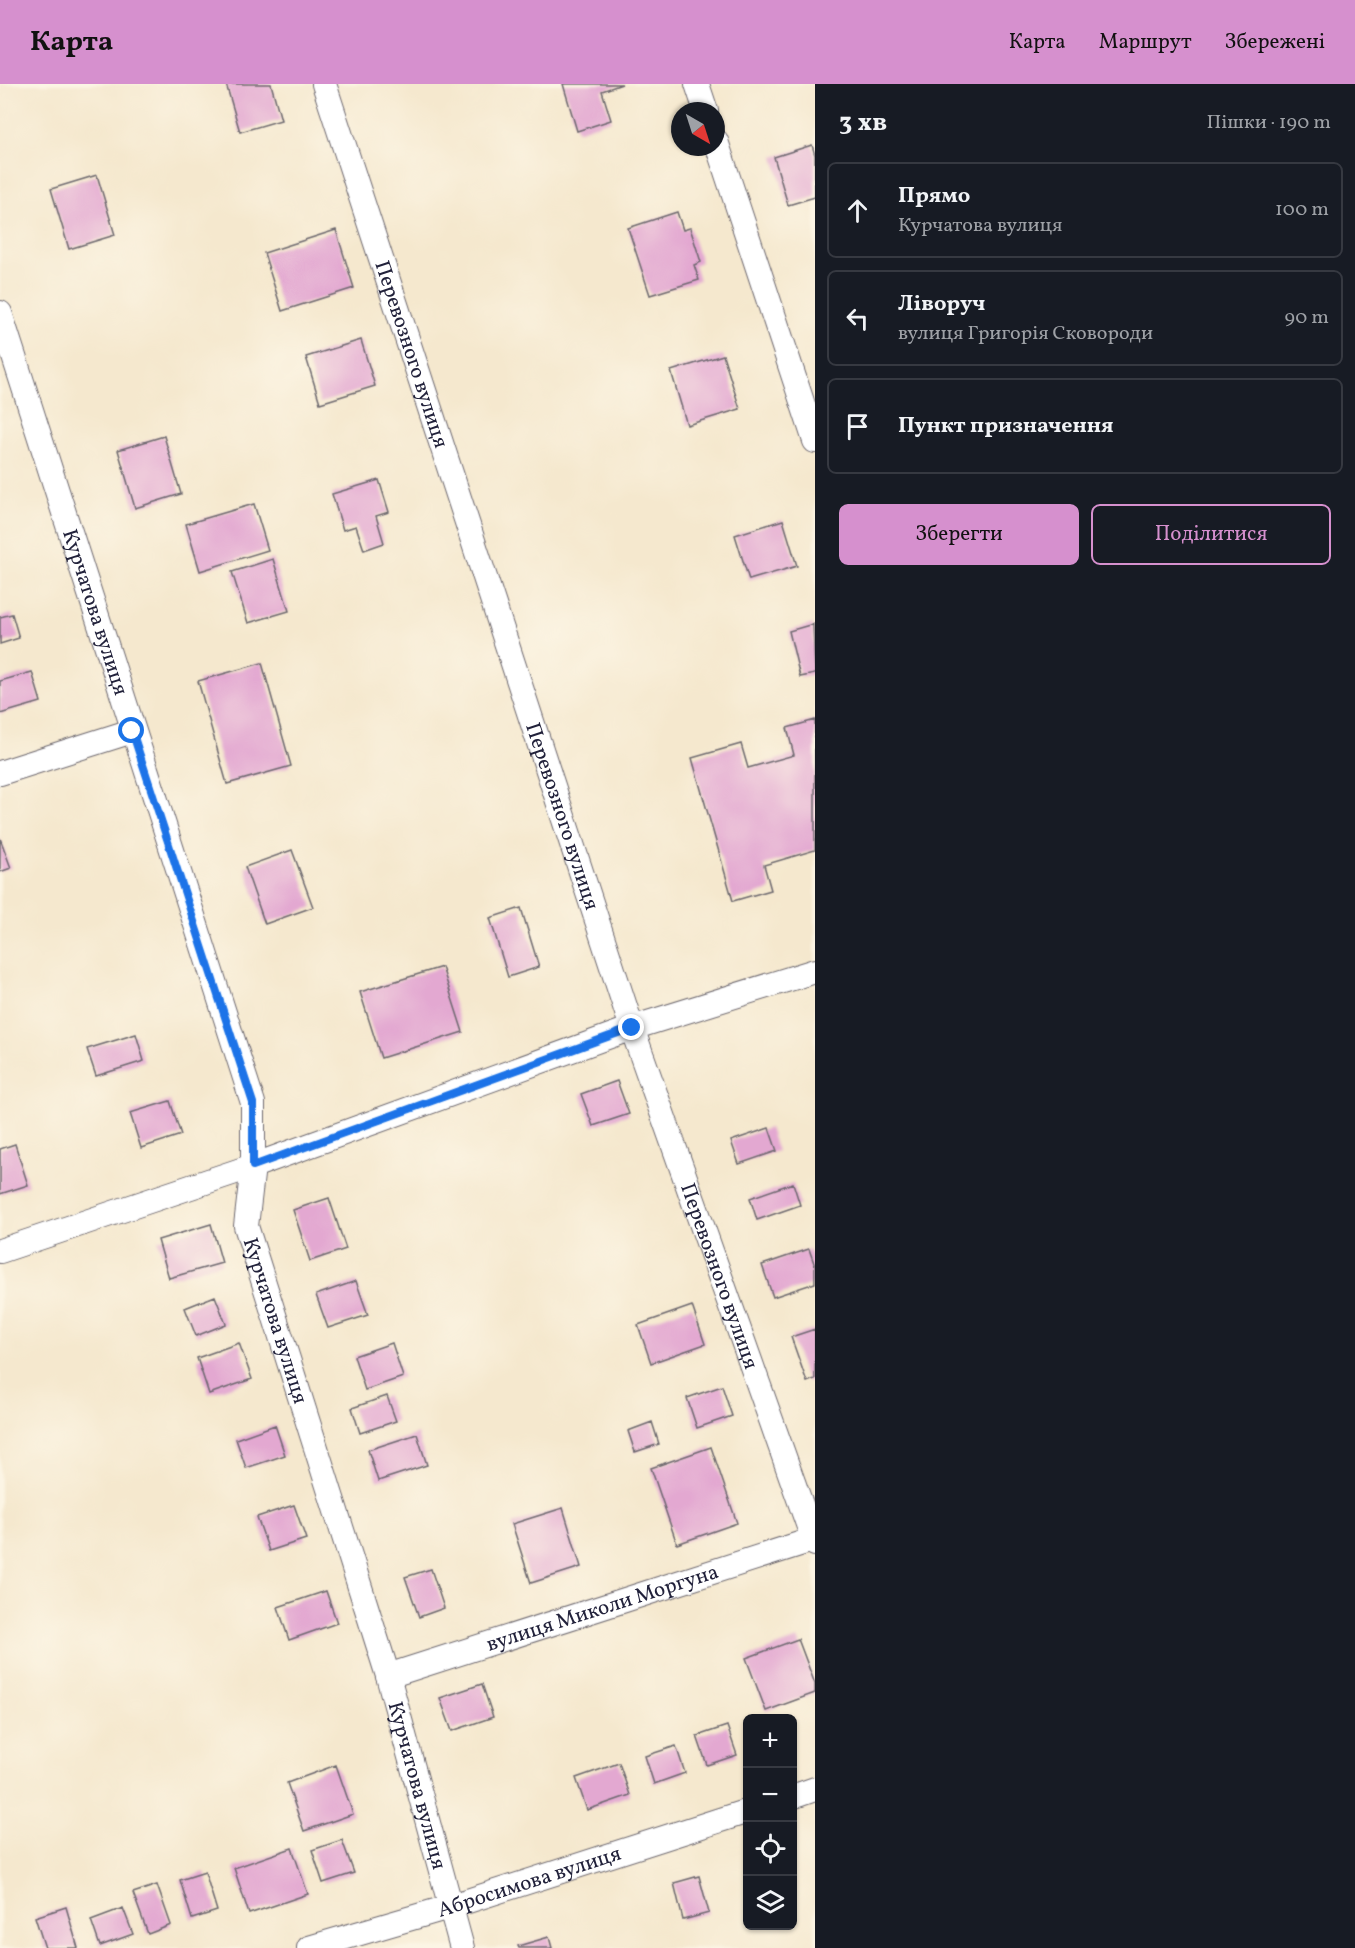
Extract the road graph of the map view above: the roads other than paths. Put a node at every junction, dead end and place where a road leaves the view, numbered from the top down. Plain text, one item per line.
1 (324, 84) edge
2 (697, 84) edge
3 (703, 102) edge
4 (721, 156) edge
5 (0, 313) edge
6 (815, 441) edge
7 (132, 731) junction
8 (0, 773) edge
9 (815, 971) edge
10 (632, 1028) junction
11 (253, 1166) junction
12 (0, 1251) edge
13 (815, 1541) edge
14 (388, 1676) junction
15 (815, 1789) edge
16 (797, 1795) edge
17 (743, 1812) edge
18 (449, 1907) junction
19 (309, 1948) edge
20 (462, 1948) edge

1 - 10 street, Перевозного вулиця
2 - 3 street
4 - 6 street
5 - 7 street, Курчатова вулиця
7 - 8 street
7 - 11 street, Курчатова вулиця
9 - 10 street
10 - 11 street
10 - 13 street, Перевозного вулиця
11 - 12 street
11 - 14 street, Курчатова вулиця
13 - 14 street, вулиця Миколи Моргуна
14 - 18 street, Курчатова вулиця
15 - 16 street
17 - 18 street, Абросимова вулиця
18 - 19 street, Абросимова вулиця
18 - 20 street, Курчатова вулиця

